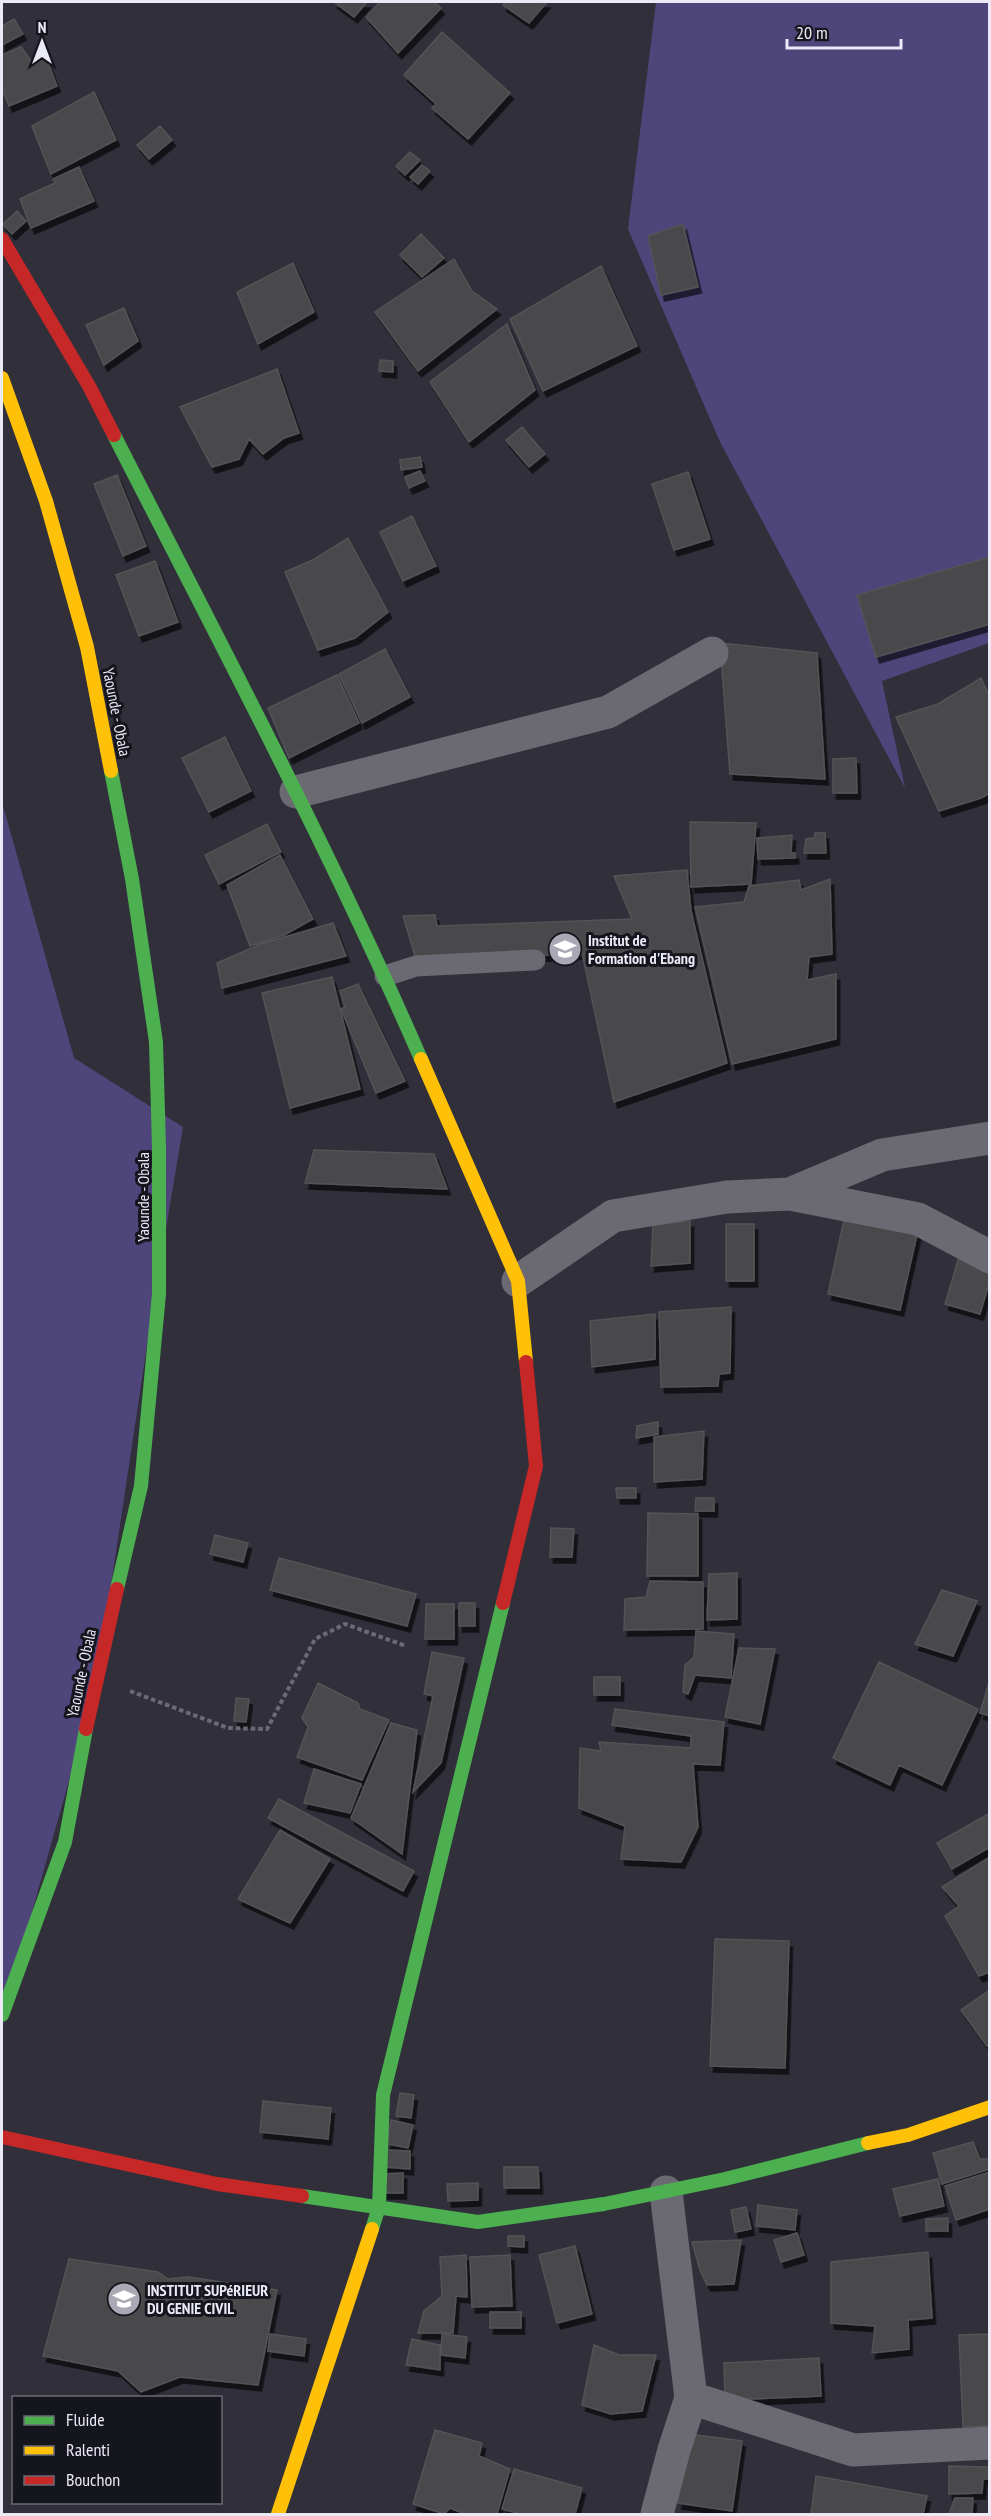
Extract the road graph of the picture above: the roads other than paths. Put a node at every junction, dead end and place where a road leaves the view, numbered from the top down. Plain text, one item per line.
1 (2, 239) edge
2 (2, 378) edge
3 (712, 652) dead end
4 (296, 792) junction
5 (535, 960) dead end
6 (385, 976) junction
7 (990, 1138) edge
8 (790, 1194) junction
9 (990, 1257) edge
10 (518, 1281) junction
11 (2, 2015) edge
12 (990, 2107) edge
13 (2, 2137) edge
14 (666, 2192) junction
15 (379, 2207) junction
16 (691, 2398) junction
17 (990, 2443) edge
18 (278, 2514) edge
19 (657, 2514) edge

1 - 4 main road
2 - 11 main road, Yaounde - Obala
3 - 4 street
4 - 6 main road
5 - 6 lane
6 - 10 main road
7 - 8 street
8 - 9 street
8 - 10 street
10 - 15 main road
12 - 14 main road
13 - 15 main road
14 - 15 main road
14 - 16 street
15 - 18 main road
16 - 17 street
16 - 19 street

